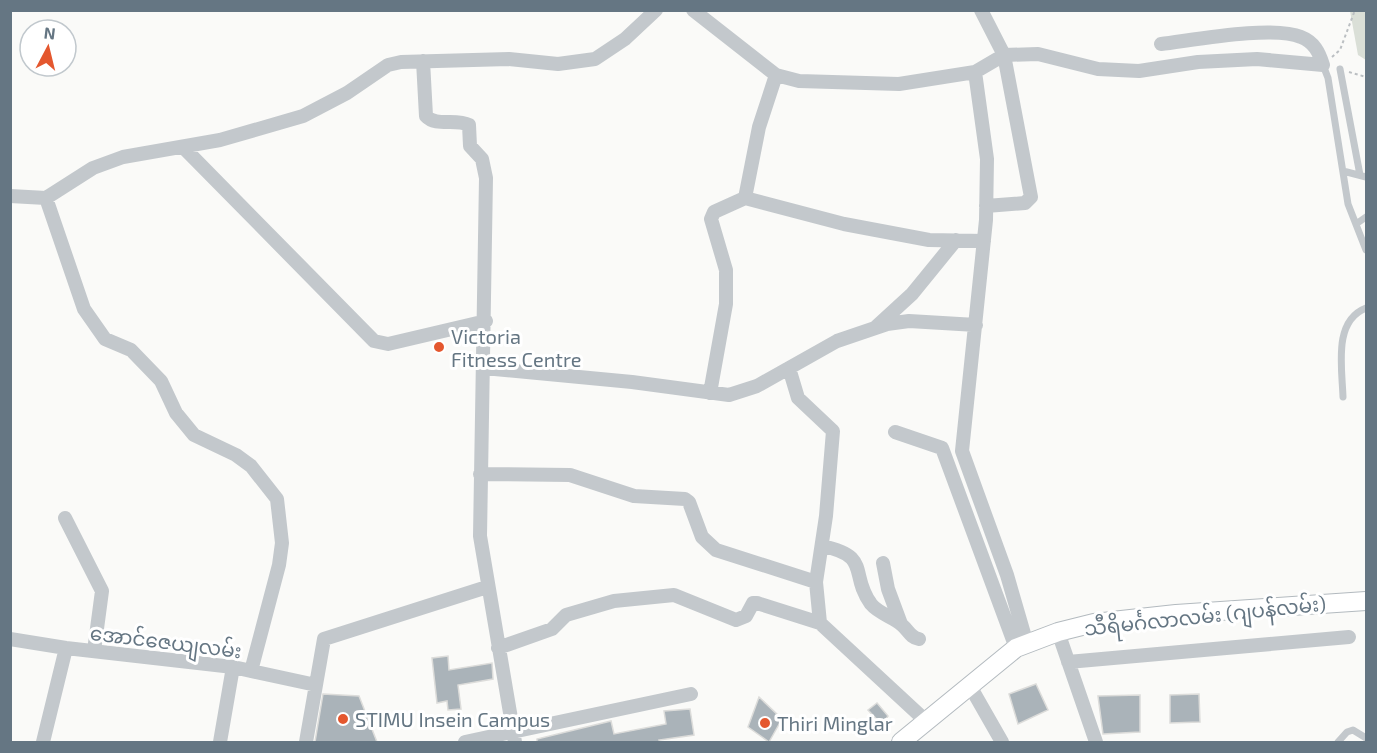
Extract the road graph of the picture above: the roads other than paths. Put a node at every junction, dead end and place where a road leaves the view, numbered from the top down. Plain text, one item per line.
1 (656, 10) edge
2 (693, 10) edge
3 (981, 10) edge
4 (1161, 44) dead end
5 (1004, 55) junction
6 (423, 61) junction
7 (1323, 64) junction
8 (1340, 69) road end
9 (975, 72) junction
10 (776, 75) junction
11 (183, 147) junction
12 (1342, 171) junction
13 (1364, 176) edge
14 (10, 196) edge
15 (46, 198) junction
16 (745, 198) junction
17 (986, 206) junction
18 (1366, 217) edge
19 (1356, 224) junction
20 (1364, 234) edge
21 (956, 240) junction
22 (984, 241) junction
23 (1366, 250) edge
24 (1366, 308) edge
25 (486, 321) junction
26 (976, 325) junction
27 (873, 330) junction
28 (484, 368) junction
29 (789, 368) junction
30 (710, 393) junction
31 (1343, 397) dead end
32 (894, 432) dead end
33 (480, 474) junction
34 (65, 518) dead end
35 (822, 546) junction
36 (883, 563) dead end
37 (816, 582) junction
38 (487, 587) junction
39 (1366, 601) edge
40 (820, 623) junction
41 (901, 624) junction
42 (1059, 632) junction
43 (1349, 637) dead end
44 (10, 639) edge
45 (919, 639) dead end
46 (1022, 646) junction
47 (66, 648) junction
48 (498, 648) junction
49 (94, 651) junction
50 (1068, 662) junction
51 (232, 667) junction
52 (252, 671) junction
53 (316, 686) junction
54 (970, 686) junction
55 (691, 694) dead end
56 (927, 722) junction
57 (514, 737) edge
58 (1366, 738) edge
59 (43, 742) edge
60 (220, 742) edge
61 (306, 742) edge
62 (465, 742) edge
63 (901, 742) edge
64 (1002, 742) edge
65 (1096, 742) edge
66 (1338, 742) edge

1 - 6 street
2 - 10 street
3 - 5 street
4 - 7 street
5 - 7 street
5 - 9 street
5 - 17 street
6 - 11 street
6 - 25 street
7 - 12 lane
8 - 13 lane
9 - 10 street
9 - 17 street
10 - 16 street
11 - 15 street
11 - 25 street
12 - 13 lane
12 - 19 lane
14 - 15 street
15 - 52 street
16 - 21 street
16 - 30 street
17 - 22 street
18 - 19 lane
19 - 20 lane
20 - 23 lane
21 - 22 street
21 - 27 street
22 - 26 street
24 - 31 lane
25 - 28 street
26 - 27 street
26 - 46 street
27 - 29 street
28 - 30 street
28 - 33 street
29 - 30 street
29 - 35 street
32 - 46 street
33 - 37 street
33 - 38 street
34 - 49 street
35 - 37 street
35 - 41 street
36 - 41 street
37 - 40 street
38 - 48 street
38 - 53 street
39 - 42 street, သီရိမင်္ဂလာလမ်း (ဂျပန်လမ်း)
40 - 48 street
40 - 56 street
41 - 45 street
42 - 46 street, သီရိမင်္ဂလာလမ်း (ဂျပန်လမ်း)
42 - 50 street
43 - 50 street
44 - 47 street, အောင်ဇေယျလမ်း
46 - 54 street, သီရိမင်္ဂလာလမ်း (ဂျပန်လမ်း)
47 - 49 street, အောင်ဇေယျလမ်း
47 - 59 street
48 - 57 street
49 - 51 street, အောင်ဇေယျလမ်း
50 - 65 street
51 - 52 street, အောင်ဇေယျလမ်း
51 - 60 street
52 - 53 street, အောင်ဇေယျလမ်း
53 - 61 street
54 - 56 street, သီရိမင်္ဂလာလမ်း (ဂျပန်လမ်း)
54 - 64 street
55 - 57 street
56 - 63 street, သီရိမင်္ဂလာလမ်း (ဂျပန်လမ်း)
57 - 62 street
58 - 66 lane

